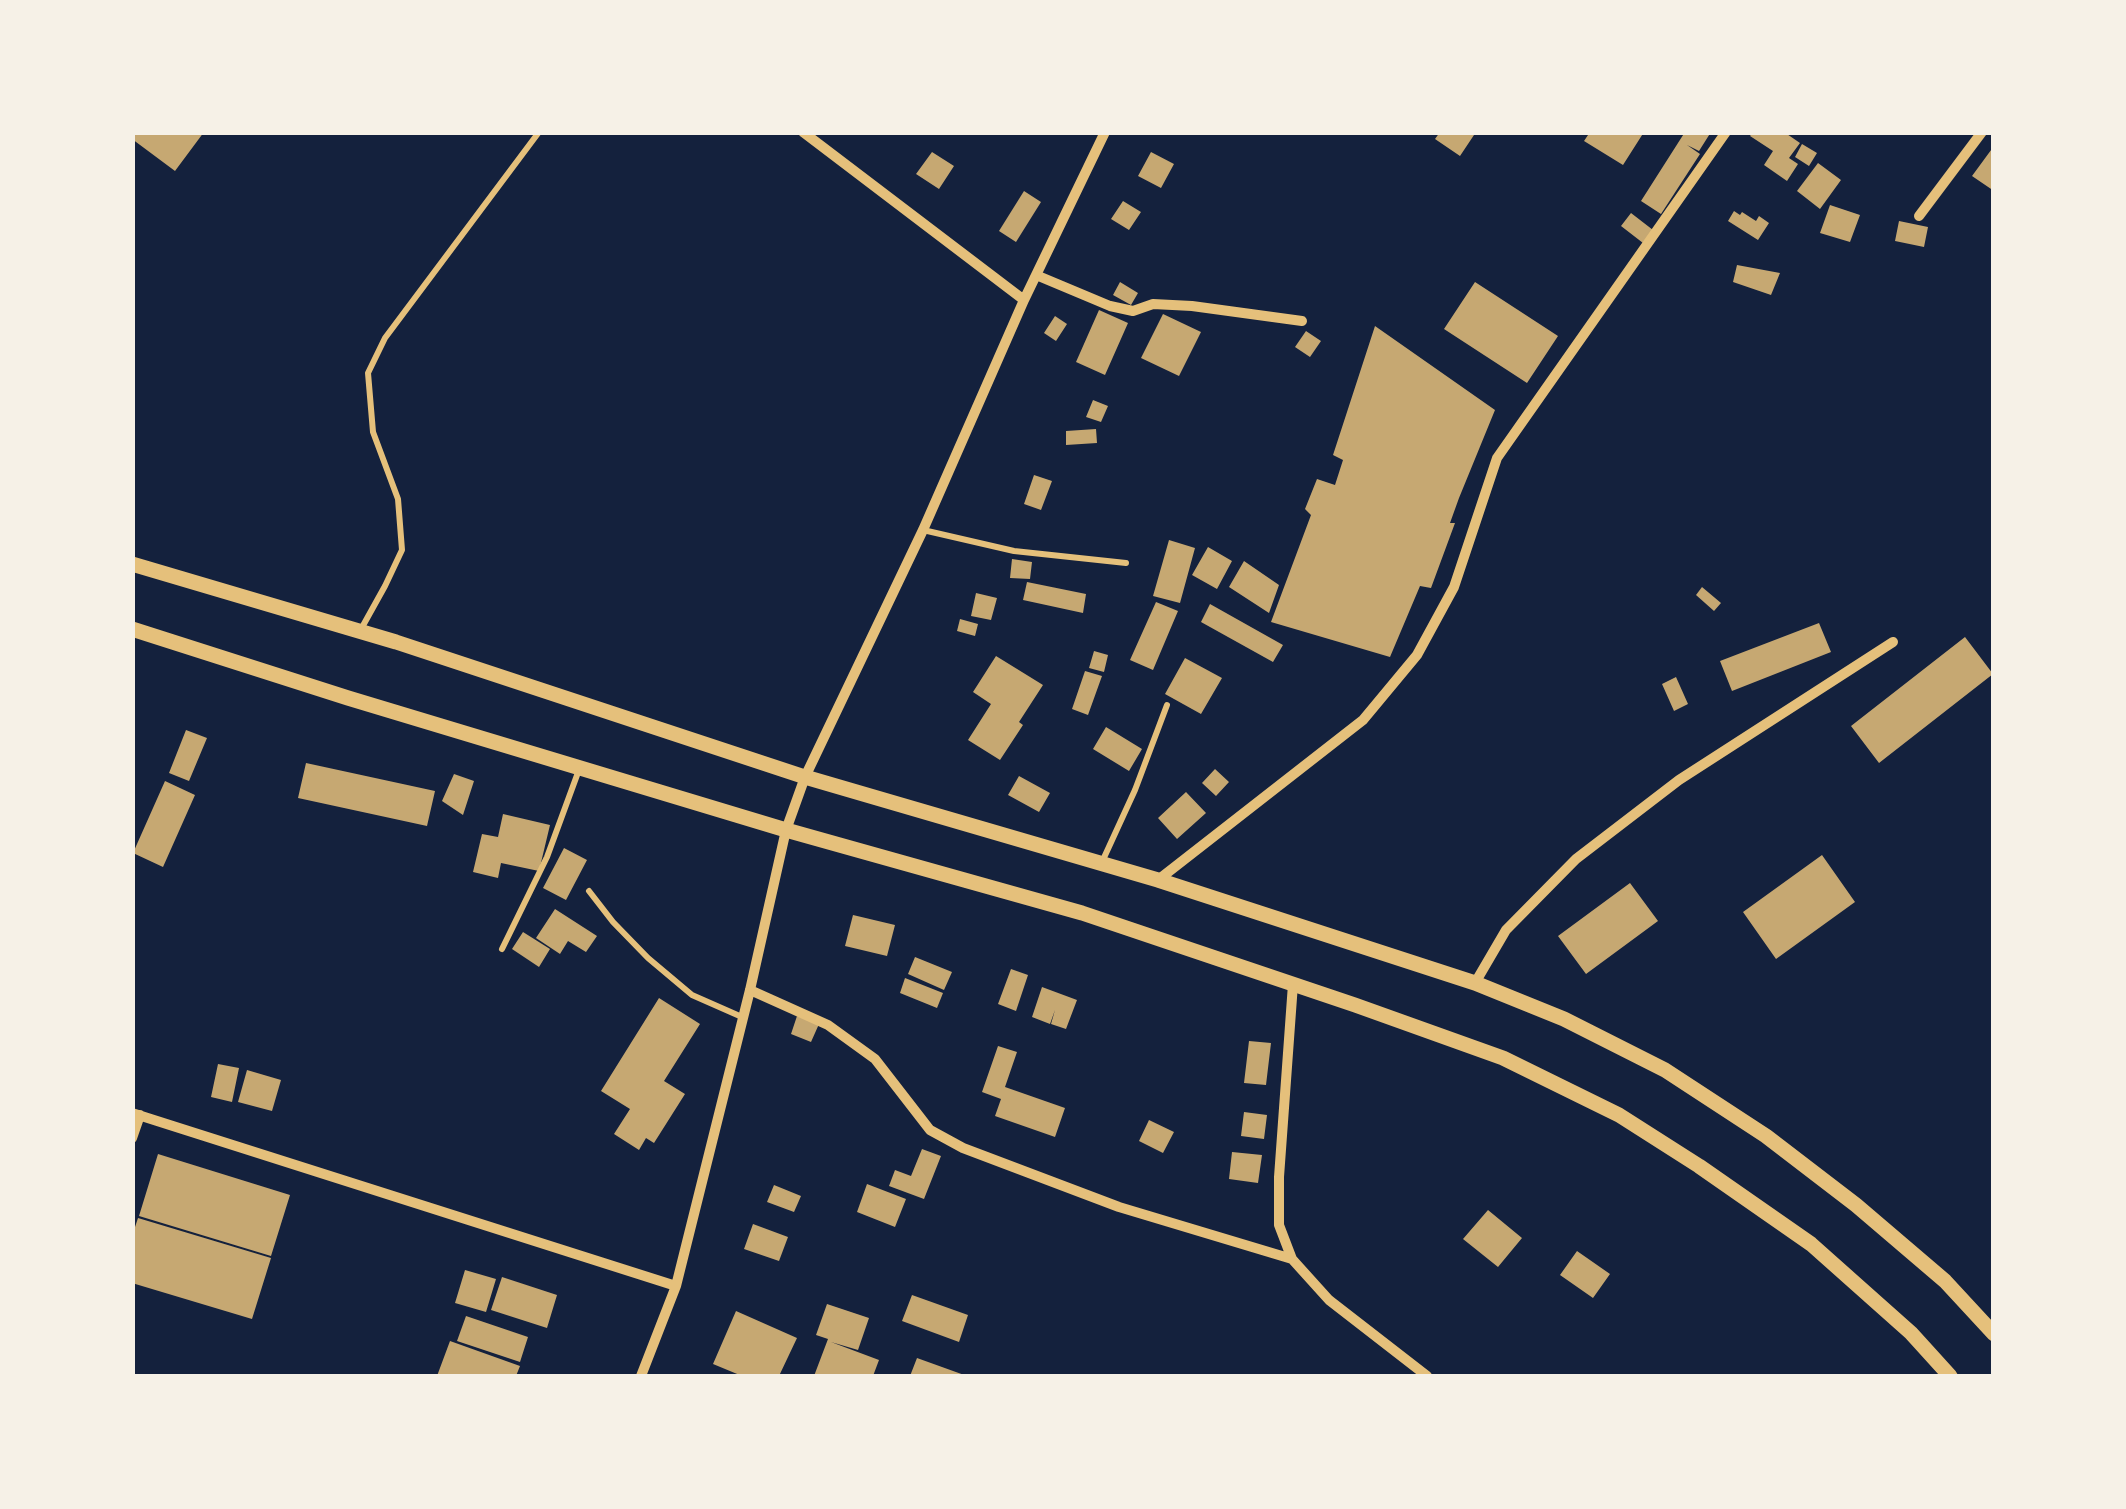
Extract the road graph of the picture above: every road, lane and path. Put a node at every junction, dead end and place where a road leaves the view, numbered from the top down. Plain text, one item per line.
1 (539, 132) edge
2 (802, 132) edge
3 (1105, 132) edge
4 (1726, 132) edge
5 (1982, 132) edge
6 (1919, 216) dead end
7 (1036, 275) junction
8 (1024, 300) junction
9 (1302, 321) dead end
10 (923, 530) junction
11 (1126, 563) dead end
12 (132, 564) edge
13 (132, 629) edge
14 (359, 632) junction
15 (1893, 642) dead end
16 (1167, 705) dead end
17 (580, 767) junction
18 (805, 777) junction
19 (786, 830) junction
20 (1102, 864) junction
21 (1158, 880) junction
22 (589, 891) dead end
23 (502, 949) dead end
24 (1475, 983) junction
25 (1293, 984) junction
26 (750, 990) junction
27 (744, 1017) junction
28 (136, 1114) edge
29 (132, 1138) edge
30 (1292, 1259) junction
31 (676, 1286) junction
32 (1994, 1334) edge
33 (641, 1376) edge
34 (1427, 1376) edge
35 (1950, 1376) edge

1 - 14 lane
2 - 8 street
3 - 7 street
4 - 21 street
5 - 6 street
7 - 8 street
7 - 9 street
8 - 10 street
10 - 11 lane
10 - 18 street
12 - 14 street
13 - 17 street
14 - 18 street
15 - 24 street
16 - 20 lane
17 - 19 street
17 - 23 lane
18 - 19 street
18 - 20 street
19 - 25 street
19 - 26 street
20 - 21 street
21 - 24 street
22 - 27 lane
24 - 32 street
25 - 30 street
25 - 35 street
26 - 27 street
26 - 30 street
27 - 31 street
28 - 29 street
28 - 31 street
30 - 34 street
31 - 33 street

